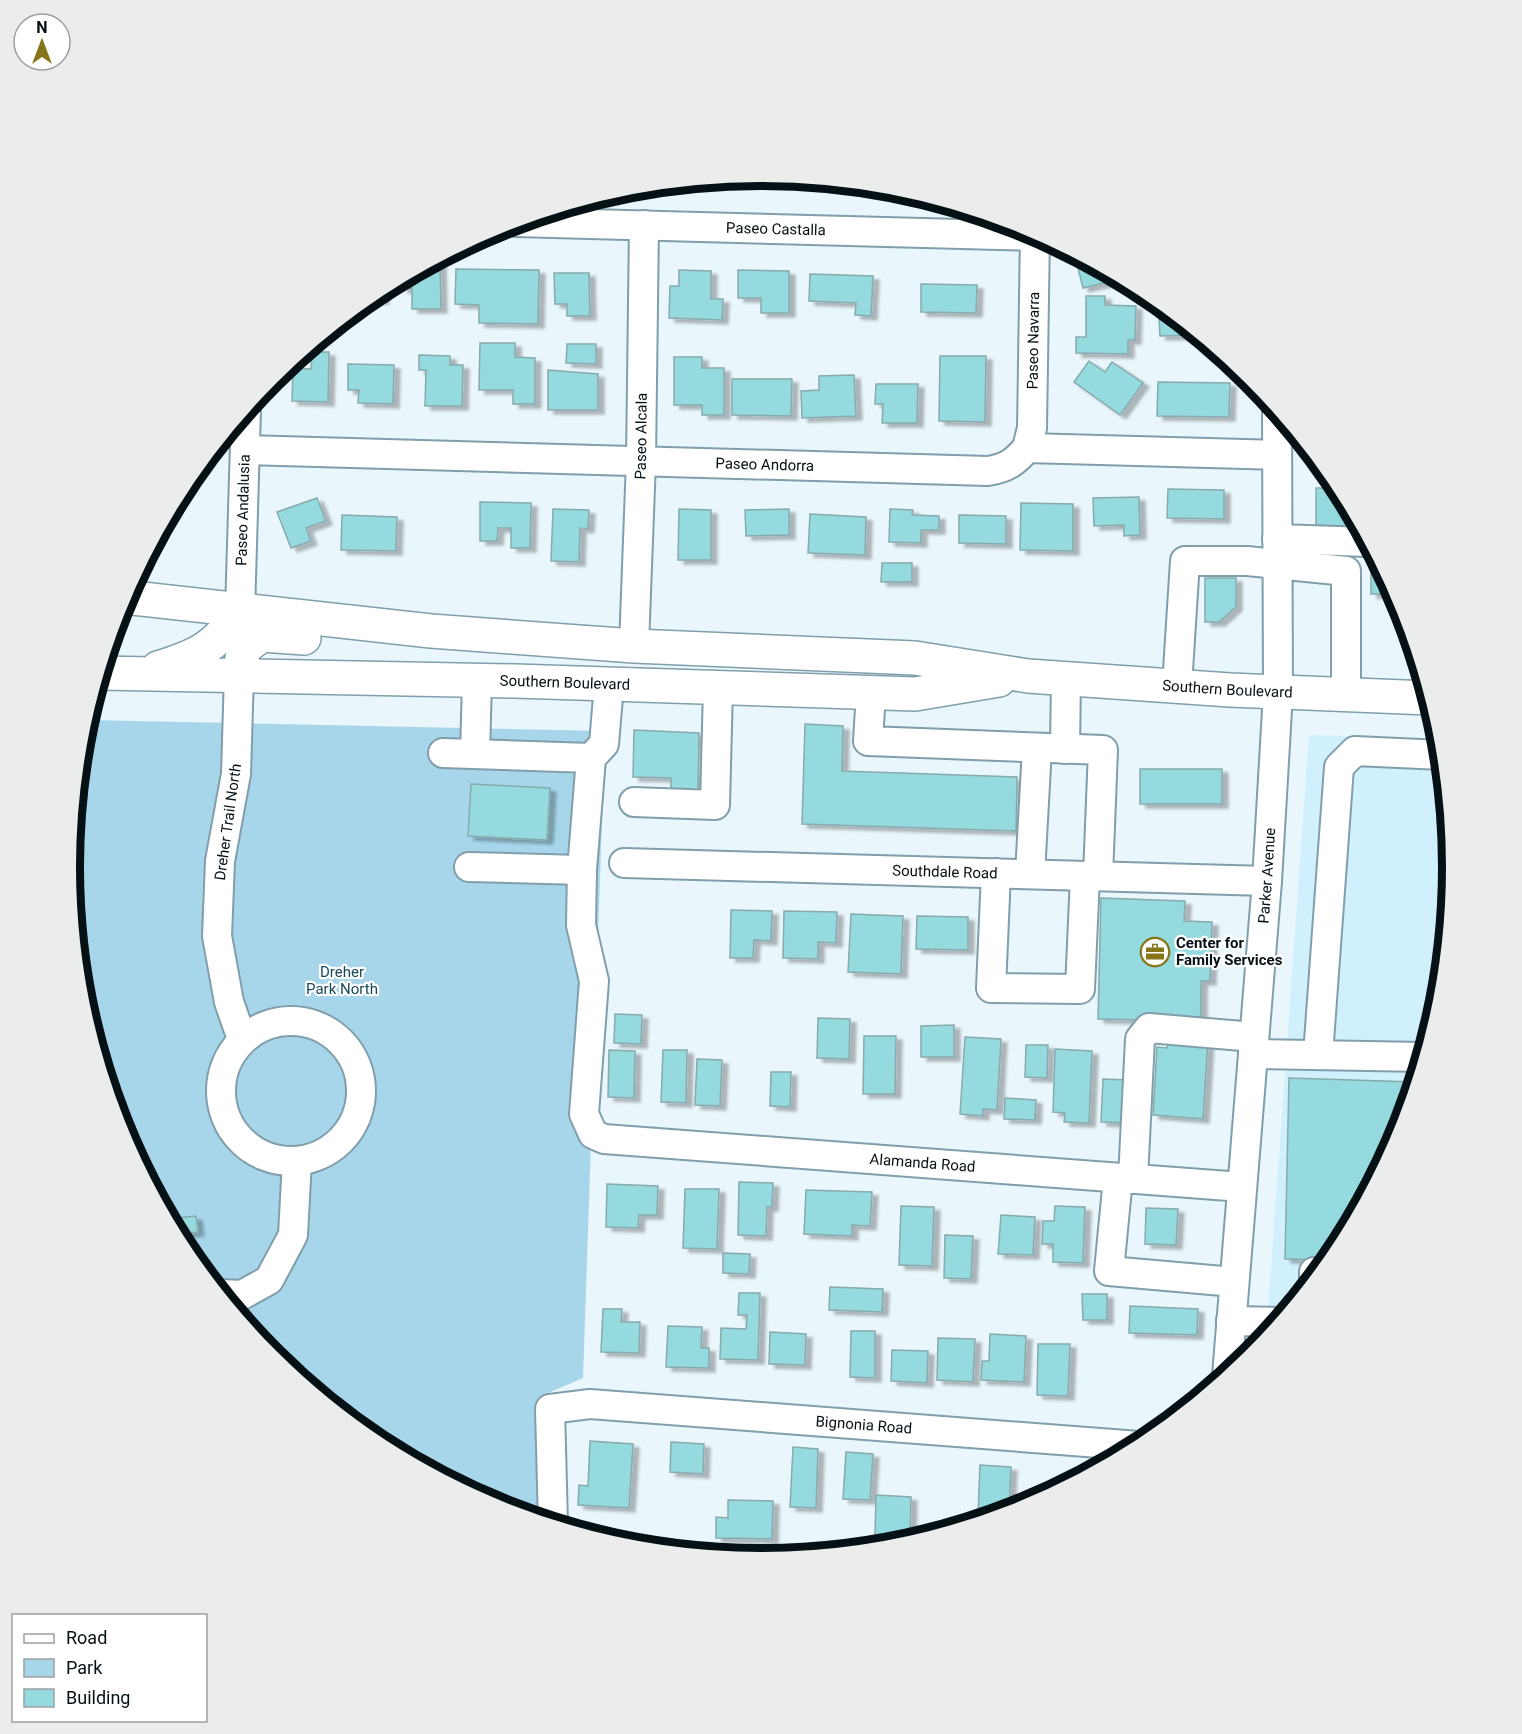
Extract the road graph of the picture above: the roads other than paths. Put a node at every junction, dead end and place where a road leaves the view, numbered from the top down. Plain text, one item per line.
1 (540, 223) edge
2 (644, 225) junction
3 (1015, 234) edge
4 (1035, 243) edge
5 (246, 422) edge
6 (1277, 423) edge
7 (1027, 447) junction
8 (245, 450) junction
9 (1277, 455) junction
10 (640, 461) junction
11 (1360, 543) edge
12 (1278, 551) junction
13 (135, 598) edge
14 (240, 612) junction
15 (358, 624) junction
16 (634, 646) junction
17 (108, 673) edge
18 (136, 674) junction
19 (239, 674) junction
20 (1028, 676) junction
21 (1066, 678) junction
22 (477, 680) junction
23 (515, 681) junction
24 (609, 684) junction
25 (1177, 686) junction
26 (718, 688) junction
27 (871, 692) junction
28 (1278, 693) junction
29 (1346, 695) junction
30 (1421, 698) edge
31 (1051, 749) junction
32 (443, 753) dead end
33 (474, 754) junction
34 (1433, 755) edge
35 (591, 759) junction
36 (634, 802) dead end
37 (624, 863) dead end
38 (469, 867) dead end
39 (582, 870) junction
40 (996, 873) junction
41 (1030, 874) junction
42 (1091, 876) junction
43 (1267, 881) junction
44 (242, 1039) junction
45 (1253, 1046) junction
46 (1318, 1055) junction
47 (1415, 1057) edge
48 (297, 1161) junction
49 (1125, 1179) junction
50 (1242, 1187) junction
51 (1234, 1282) junction
52 (231, 1294) edge
53 (1231, 1321) junction
54 (1268, 1322) edge
55 (1229, 1361) edge
56 (1122, 1445) edge
57 (553, 1515) edge

1 - 2 street, Paseo Castalla
2 - 3 street, Paseo Castalla
2 - 10 street, Paseo Alcala
4 - 7 street, Paseo Navarra
5 - 8 street, Paseo Andalusia
6 - 9 street, Parker Avenue
7 - 9 street
7 - 10 street, Paseo Andorra
8 - 10 street, Paseo Andorra
8 - 14 street, Paseo Andalusia
9 - 12 street, Parker Avenue
10 - 16 street, Paseo Alcala
11 - 12 street
12 - 25 street
12 - 28 street, Parker Avenue
12 - 29 street
13 - 14 main road, Southern Boulevard
14 - 15 main road, Southern Boulevard
14 - 18 main road
15 - 16 main road, Southern Boulevard
15 - 19 main road
16 - 20 main road, Southern Boulevard
16 - 23 main road
17 - 18 main road, Southern Boulevard
18 - 19 main road, Southern Boulevard
19 - 22 main road, Southern Boulevard
19 - 44 street, Dreher Trail North
20 - 21 main road, Southern Boulevard
20 - 27 main road, Southern Boulevard
21 - 25 main road, Southern Boulevard
21 - 31 street
22 - 23 main road, Southern Boulevard
22 - 33 street
23 - 24 main road, Southern Boulevard
24 - 26 main road, Southern Boulevard
24 - 35 street
25 - 28 main road, Southern Boulevard
26 - 27 main road, Southern Boulevard
26 - 36 street
27 - 31 street
28 - 29 main road, Southern Boulevard
28 - 43 street, Parker Avenue
29 - 30 main road, Southern Boulevard
31 - 41 street
31 - 42 street
32 - 33 street
33 - 35 street
34 - 46 street
35 - 39 street
37 - 40 street, Southdale Road
38 - 39 street
39 - 49 street, Alamanda Road
40 - 41 street, Southdale Road
40 - 42 street
41 - 42 street, Southdale Road
42 - 43 street, Southdale Road
43 - 45 street, Parker Avenue
44 - 48 street
44 - 48 street
45 - 46 street
45 - 49 street
45 - 50 street, Parker Avenue
46 - 47 street
48 - 52 street
49 - 50 street, Alamanda Road
49 - 51 street
50 - 51 street, Parker Avenue
51 - 53 street, Parker Avenue
53 - 54 street
53 - 55 street, Parker Avenue
56 - 57 street, Bignonia Road

